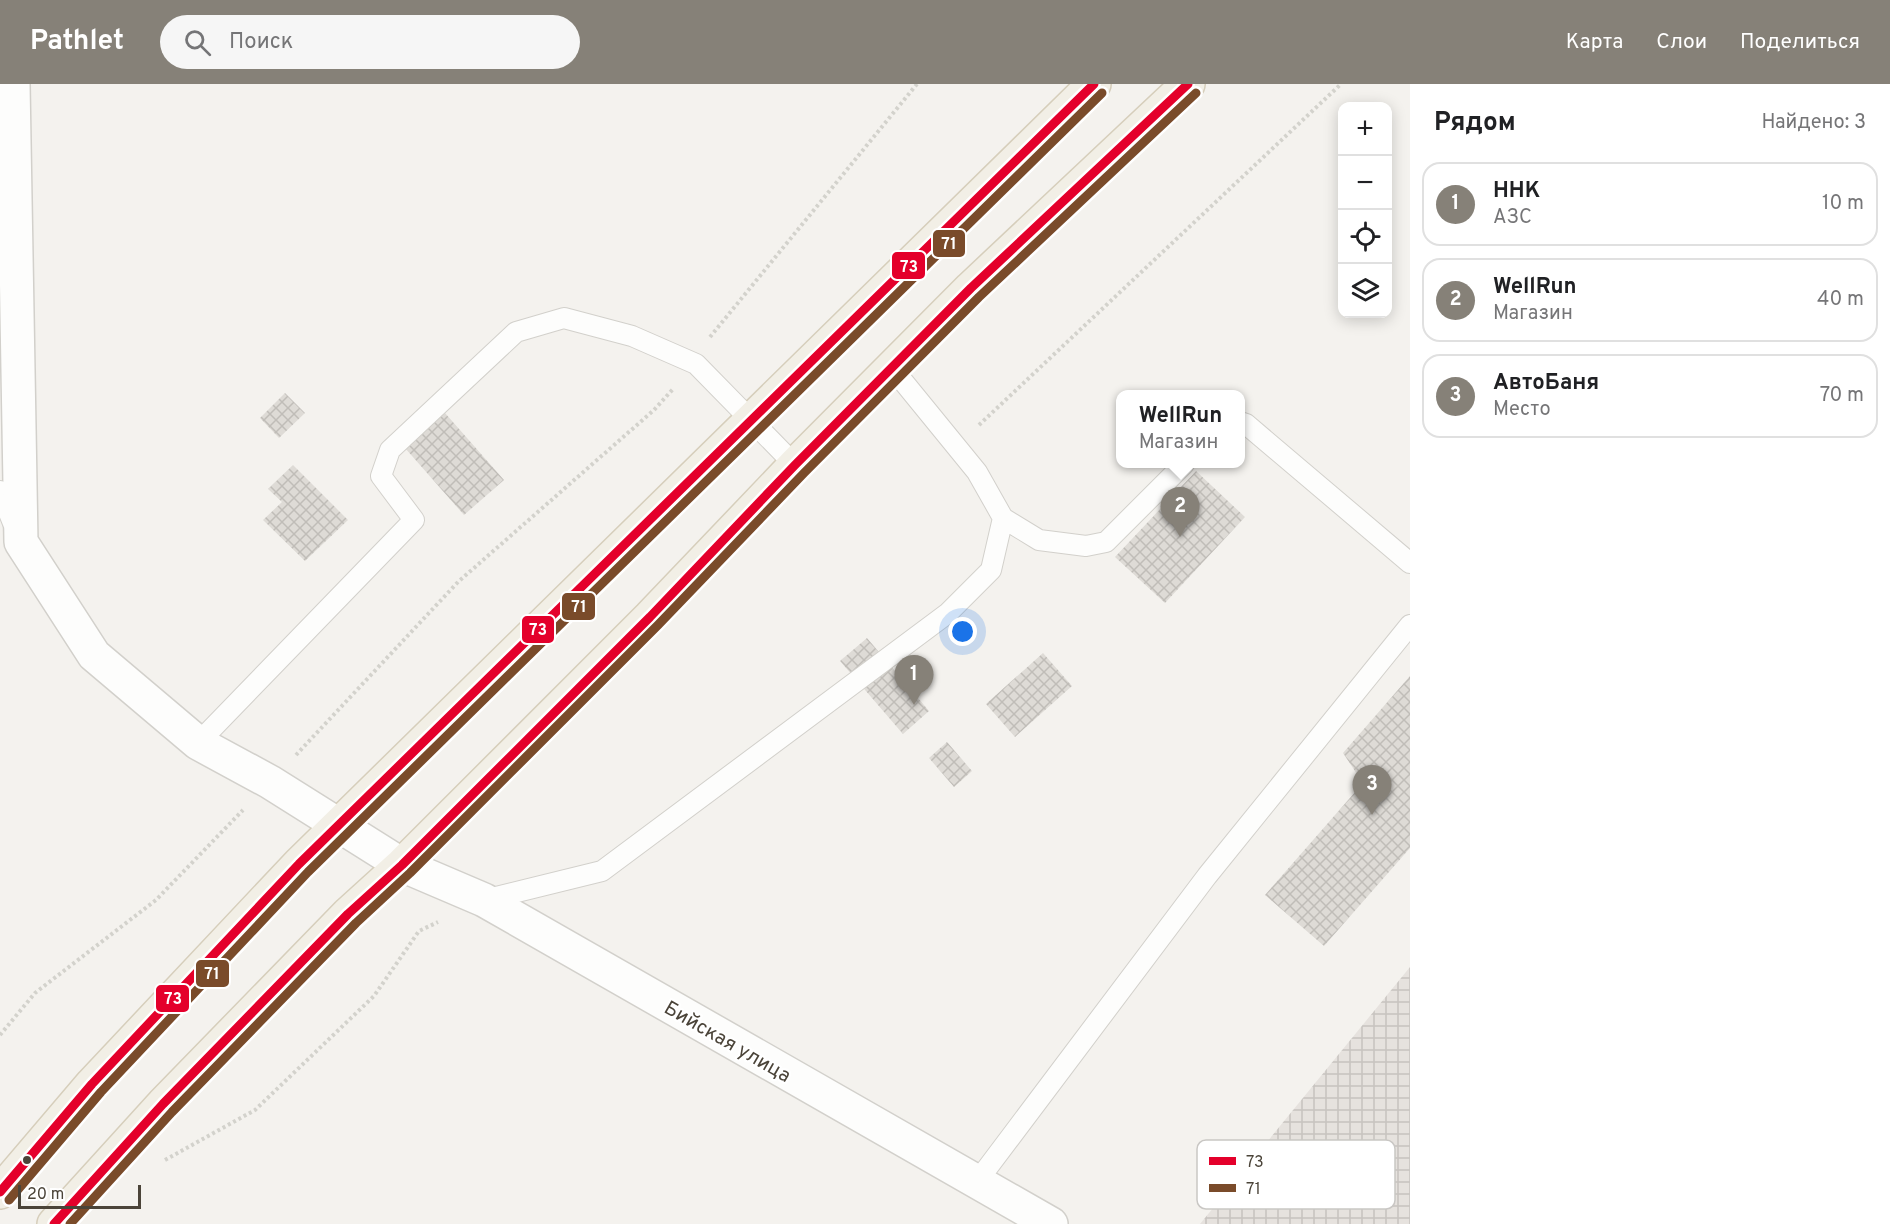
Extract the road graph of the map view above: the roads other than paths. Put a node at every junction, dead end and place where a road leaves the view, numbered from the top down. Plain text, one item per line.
1 (13, 84) edge
2 (1094, 84) edge
3 (1188, 84) edge
4 (893, 369) junction
5 (750, 419) junction
6 (1245, 424) edge
7 (795, 465) junction
8 (1180, 468) edge
9 (0, 491) edge
10 (1003, 518) junction
11 (21, 542) junction
12 (1410, 563) edge
13 (1410, 625) edge
14 (198, 743) junction
15 (338, 825) junction
16 (402, 865) junction
17 (484, 900) junction
18 (976, 1183) junction
19 (0, 1192) edge
20 (54, 1224) edge
21 (1051, 1224) edge

1 - 11 street
2 - 5 main road
3 - 4 main road
4 - 7 main road
4 - 10 lane
5 - 7 lane
5 - 14 lane
5 - 15 main road
6 - 12 lane
7 - 16 main road
8 - 10 lane
9 - 11 lane
10 - 17 lane
11 - 14 street, Бийская улица
13 - 18 lane
14 - 15 street, Бийская улица
15 - 16 street, Бийская улица
15 - 19 main road
16 - 17 street, Бийская улица
16 - 20 main road
17 - 18 street, Бийская улица
18 - 21 street, Бийская улица

